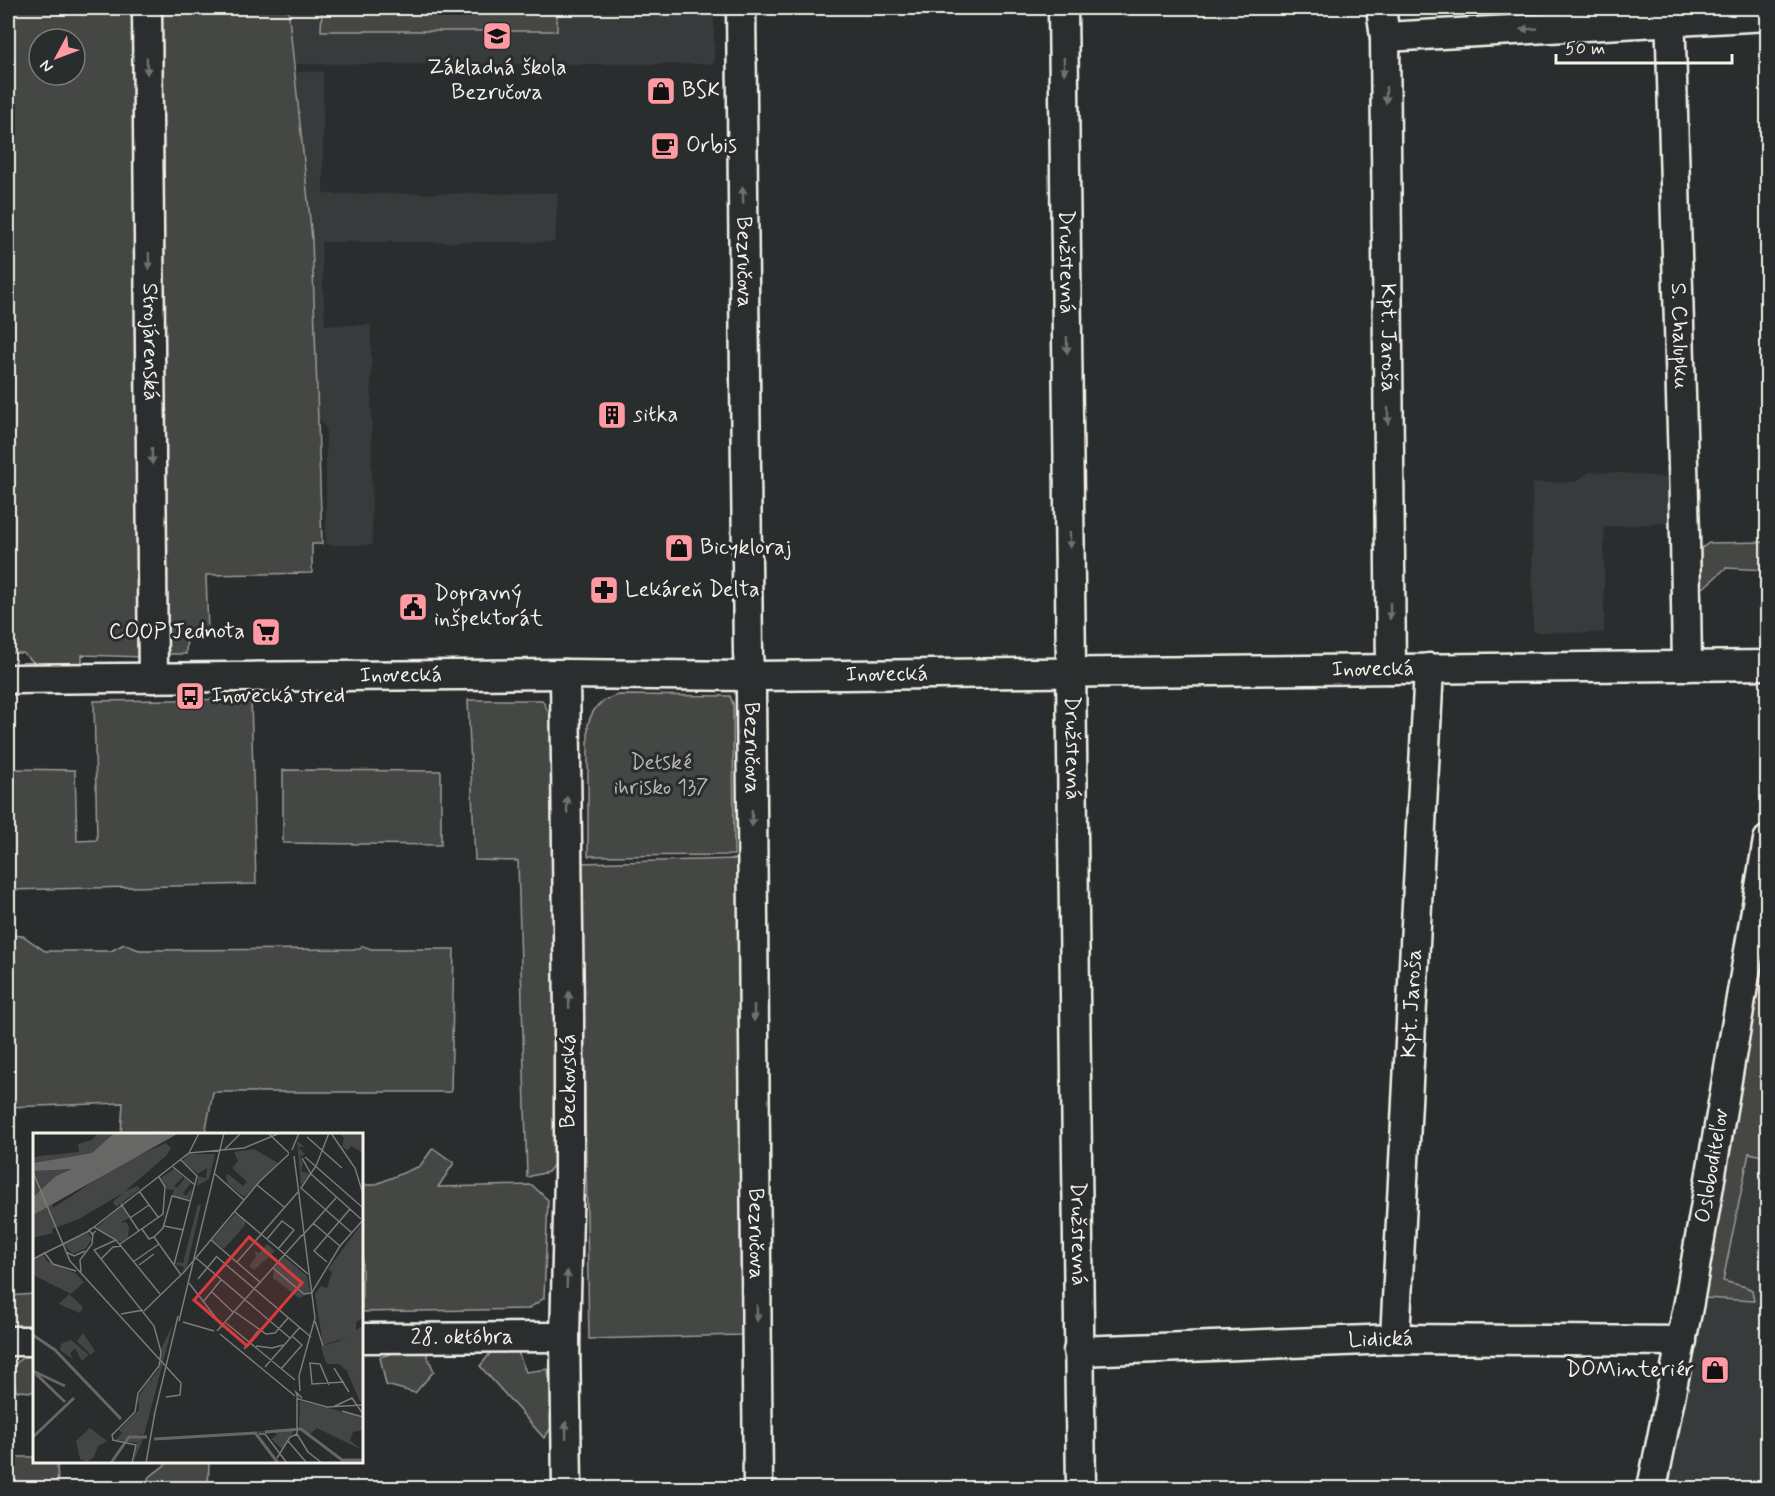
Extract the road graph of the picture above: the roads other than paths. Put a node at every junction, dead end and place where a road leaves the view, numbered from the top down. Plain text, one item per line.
1 (147, 8) edge
2 (741, 8) edge
3 (1063, 8) edge
4 (1381, 8) edge
5 (1670, 15) edge
6 (1767, 16) edge
7 (1385, 36) junction
8 (1767, 665) edge
9 (1687, 666) junction
10 (1429, 668) junction
11 (1391, 669) junction
12 (1071, 672) junction
13 (565, 674) junction
14 (750, 676) junction
15 (153, 678) junction
16 (8, 679) edge
17 (1767, 840) edge
18 (565, 1337) junction
19 (363, 1338) edge
20 (1395, 1340) junction
21 (8, 1341) edge
22 (33, 1341) edge
23 (1682, 1341) junction
24 (1078, 1351) junction
25 (567, 1488) edge
26 (758, 1488) edge
27 (1081, 1488) edge
28 (1652, 1488) edge

1 -> 15 street, Strojárenská
14 -> 2 street, Bezručova
3 -> 12 street, Družstevná
4 - 7 street, Kpt. Jaroša
5 - 6 street
5 -> 7 street
5 - 9 street, S. Chalupku
7 -> 11 street, Kpt. Jaroša
8 - 9 street, Inovecká
9 - 10 street, Inovecká
10 - 11 street, Inovecká
10 - 20 street, Kpt. Jaroša
11 - 12 street, Inovecká
12 - 14 street, Inovecká
12 - 24 street, Družstevná
13 - 14 street, Inovecká
13 - 15 street, Inovecká
18 -> 13 street, Beckovská
14 -> 26 street, Bezručova
15 - 16 street, Inovecká
17 - 23 street, Osloboditeľov
18 - 19 street, 28. októbra
25 -> 18 street, Beckovská
20 - 23 street, Lidická
20 - 24 street, Lidická
21 - 22 street
23 - 28 street, Osloboditeľov
24 - 27 street, Družstevná

